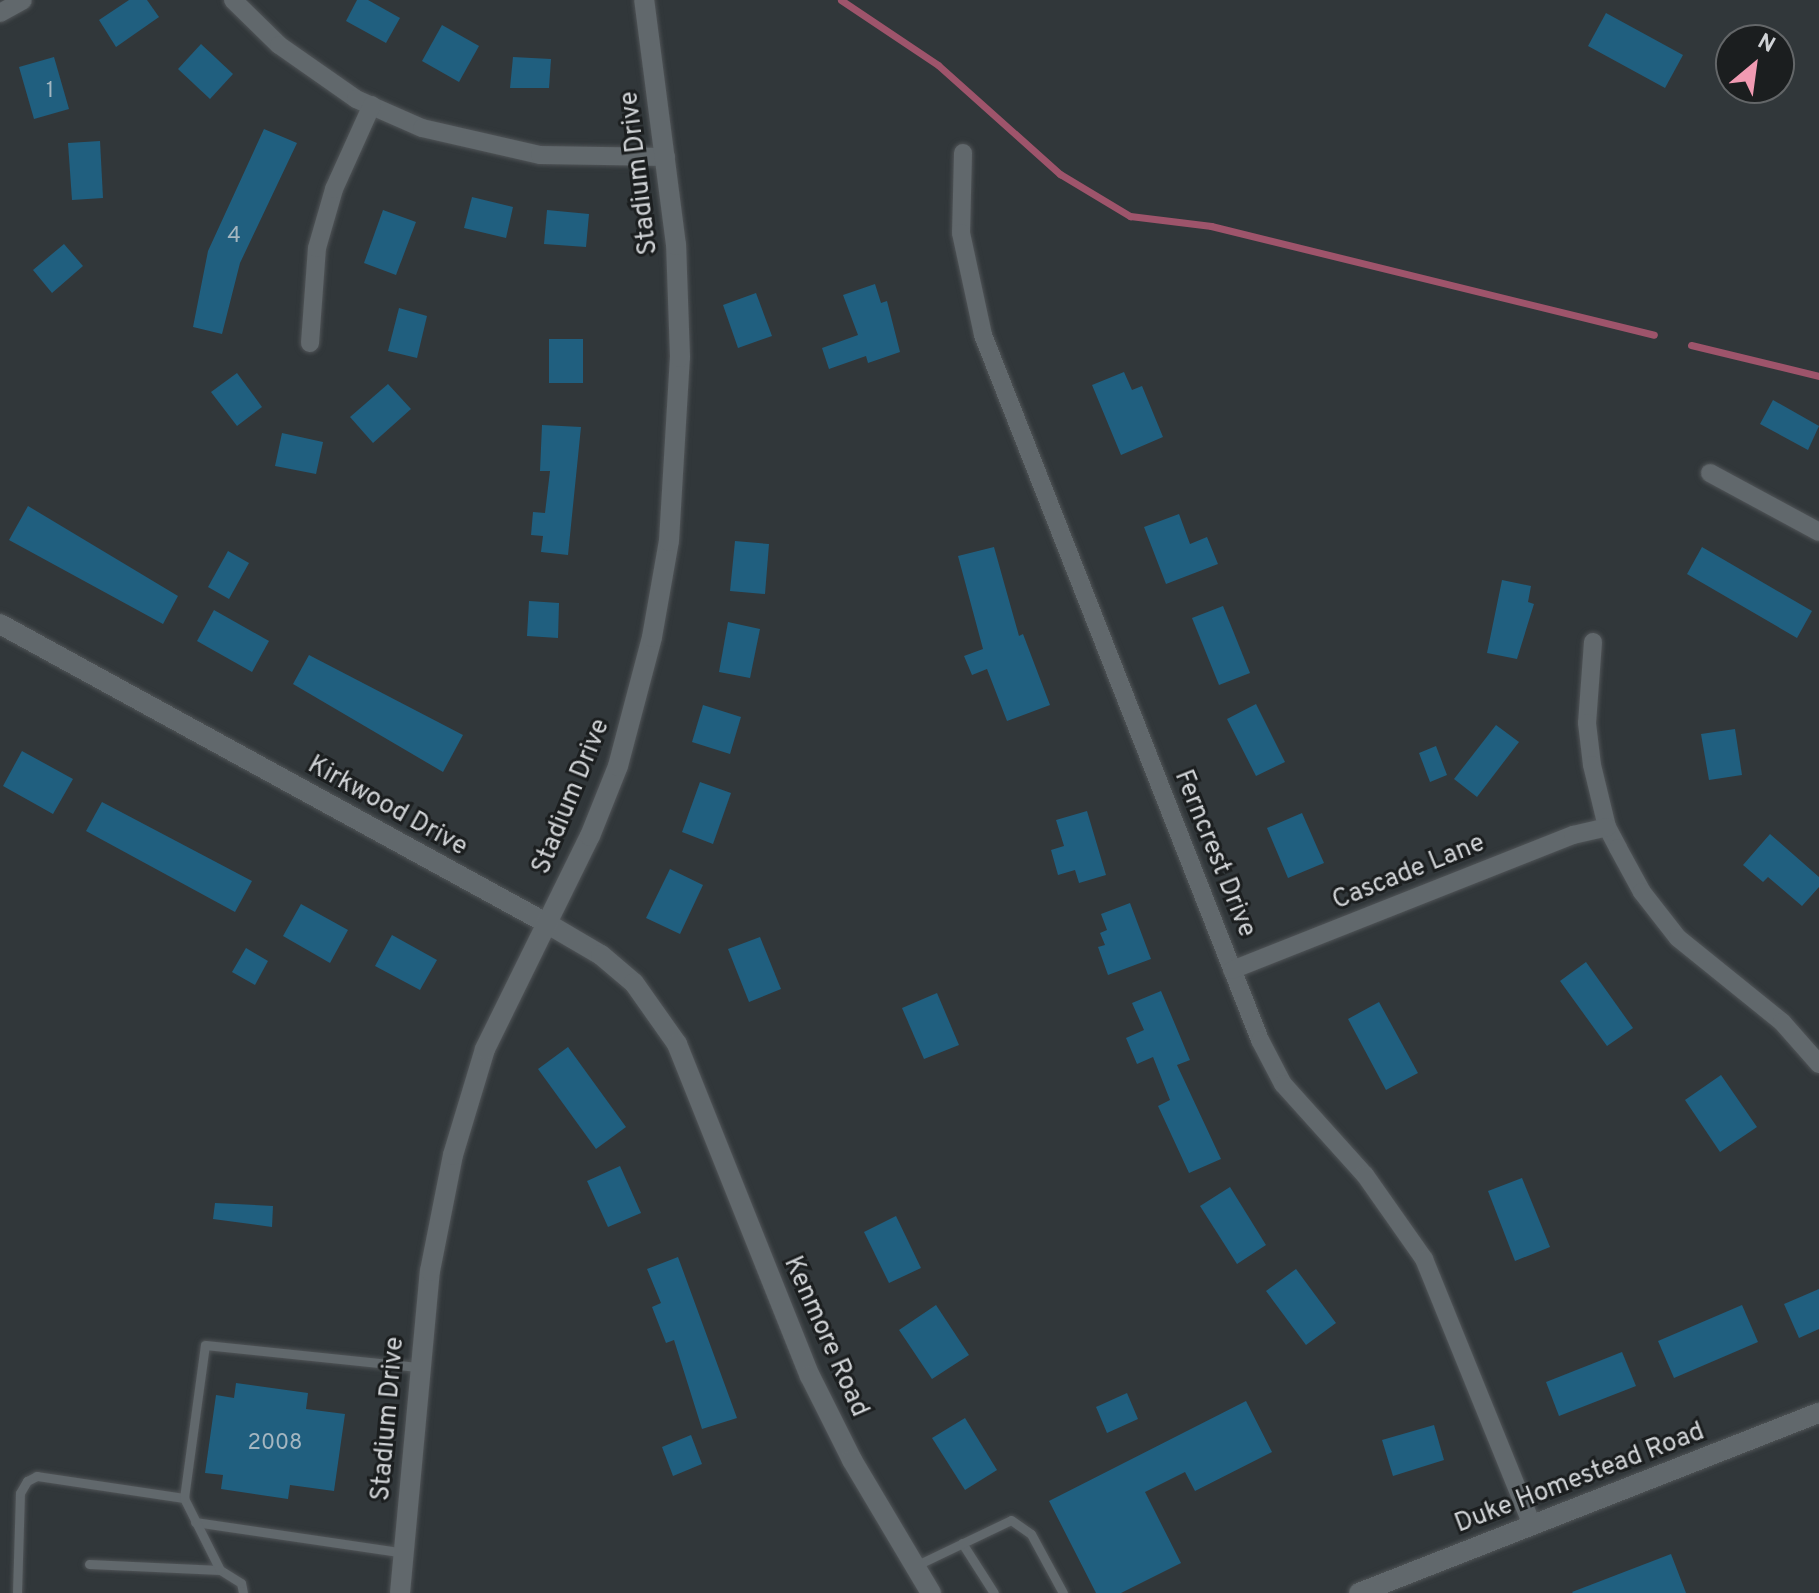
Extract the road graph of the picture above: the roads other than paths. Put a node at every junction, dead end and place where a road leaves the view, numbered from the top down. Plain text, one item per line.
1 (23, 0) edge
2 (233, 0) edge
3 (644, 0) edge
4 (0, 13) edge
5 (372, 105) junction
6 (963, 153) dead end
7 (666, 157) junction
8 (310, 343) dead end
9 (1710, 473) dead end
10 (1819, 532) edge
11 (0, 624) edge
12 (1593, 642) dead end
13 (1607, 827) junction
14 (548, 924) junction
15 (1232, 970) junction
16 (1819, 1064) edge
17 (697, 1090) joint
18 (418, 1367) junction
19 (1819, 1413) edge
20 (184, 1498) junction
21 (195, 1522) junction
22 (1532, 1525) junction
23 (962, 1543) junction
24 (404, 1553) junction
25 (89, 1564) dead end
26 (915, 1566) junction
27 (220, 1570) junction
28 (17, 1593) edge
29 (243, 1593) edge
30 (400, 1593) edge
31 (931, 1593) edge
32 (994, 1593) edge
33 (1063, 1593) edge
34 (1359, 1593) edge

1 - 4 street
2 - 5 street
3 - 7 street, Stadium Drive
5 - 7 street
5 - 8 street
6 - 15 street, Ferncrest Drive
7 - 14 street, Stadium Drive
9 - 10 street
11 - 14 street, Kirkwood Drive
12 - 13 street
13 - 15 street, Cascade Lane
13 - 16 street
14 - 17 street, Kirkwood Drive
14 - 18 street, Stadium Drive
15 - 22 street, Ferncrest Drive
17 - 26 street, Kenmore Road
18 - 20 lane
18 - 24 street, Stadium Drive
19 - 22 street, Duke Homestead Road
20 - 21 lane
20 - 28 lane
21 - 24 lane
21 - 27 lane
22 - 34 street, Duke Homestead Road
23 - 26 lane
23 - 32 lane
23 - 33 lane
24 - 30 street, Stadium Drive
25 - 27 lane
26 - 31 street, Kenmore Road
27 - 29 lane

